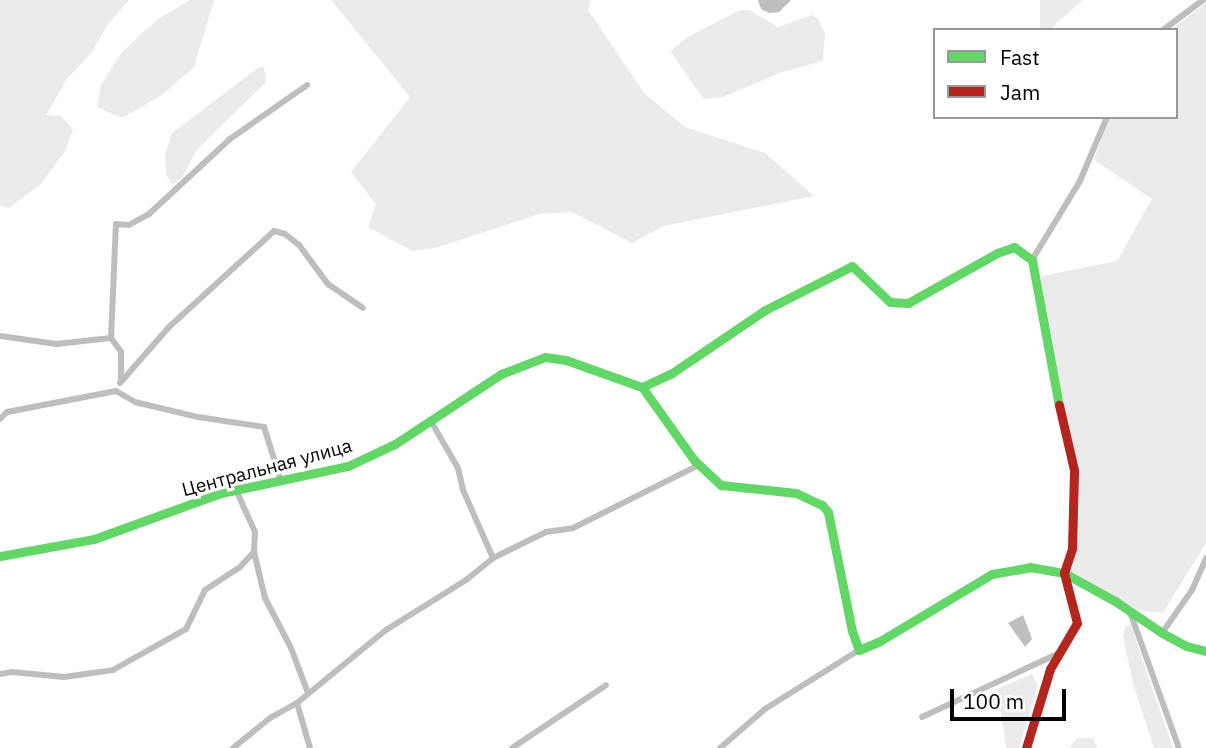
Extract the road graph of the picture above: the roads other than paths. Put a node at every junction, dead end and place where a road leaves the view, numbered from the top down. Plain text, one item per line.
1 (1203, 0) edge
2 (1166, 28) edge
3 (307, 85) dead end
4 (1106, 119) edge
5 (1032, 260) junction
6 (363, 308) dead end
7 (0, 336) edge
8 (111, 338) junction
9 (120, 383) junction
10 (642, 387) junction
11 (116, 391) junction
12 (3, 411) edge
13 (0, 419) edge
14 (432, 423) junction
15 (699, 465) junction
16 (281, 481) junction
17 (236, 490) junction
18 (254, 552) junction
19 (0, 556) edge
20 (494, 558) junction
21 (1206, 558) edge
22 (1064, 573) junction
23 (1130, 612) junction
24 (1162, 633) junction
25 (1204, 649) edge
26 (859, 650) junction
27 (1061, 652) junction
28 (0, 674) edge
29 (606, 685) dead end
30 (308, 693) junction
31 (297, 703) junction
32 (922, 717) dead end
33 (233, 748) edge
34 (310, 748) edge
35 (512, 748) edge
36 (720, 748) edge
37 (1026, 748) edge
38 (1179, 748) edge

1 - 2 street
3 - 8 street
4 - 5 street
5 - 10 street
5 - 22 street
6 - 9 street
7 - 8 street
8 - 9 street
9 - 11 street
10 - 14 street, Центральная улица
10 - 15 street
11 - 12 street
11 - 16 street
12 - 13 street
14 - 16 street, Центральная улица
14 - 20 street
15 - 20 street
15 - 26 street
16 - 17 street, Центральная улица
17 - 18 street
17 - 19 street, Центральная улица
18 - 28 street
18 - 30 street
20 - 30 street
21 - 24 street
22 - 23 street
22 - 26 street
22 - 27 street
23 - 24 street
23 - 38 street
24 - 25 street
26 - 36 street
27 - 32 street
27 - 37 street
29 - 35 street
30 - 31 street
31 - 33 street
31 - 34 street

